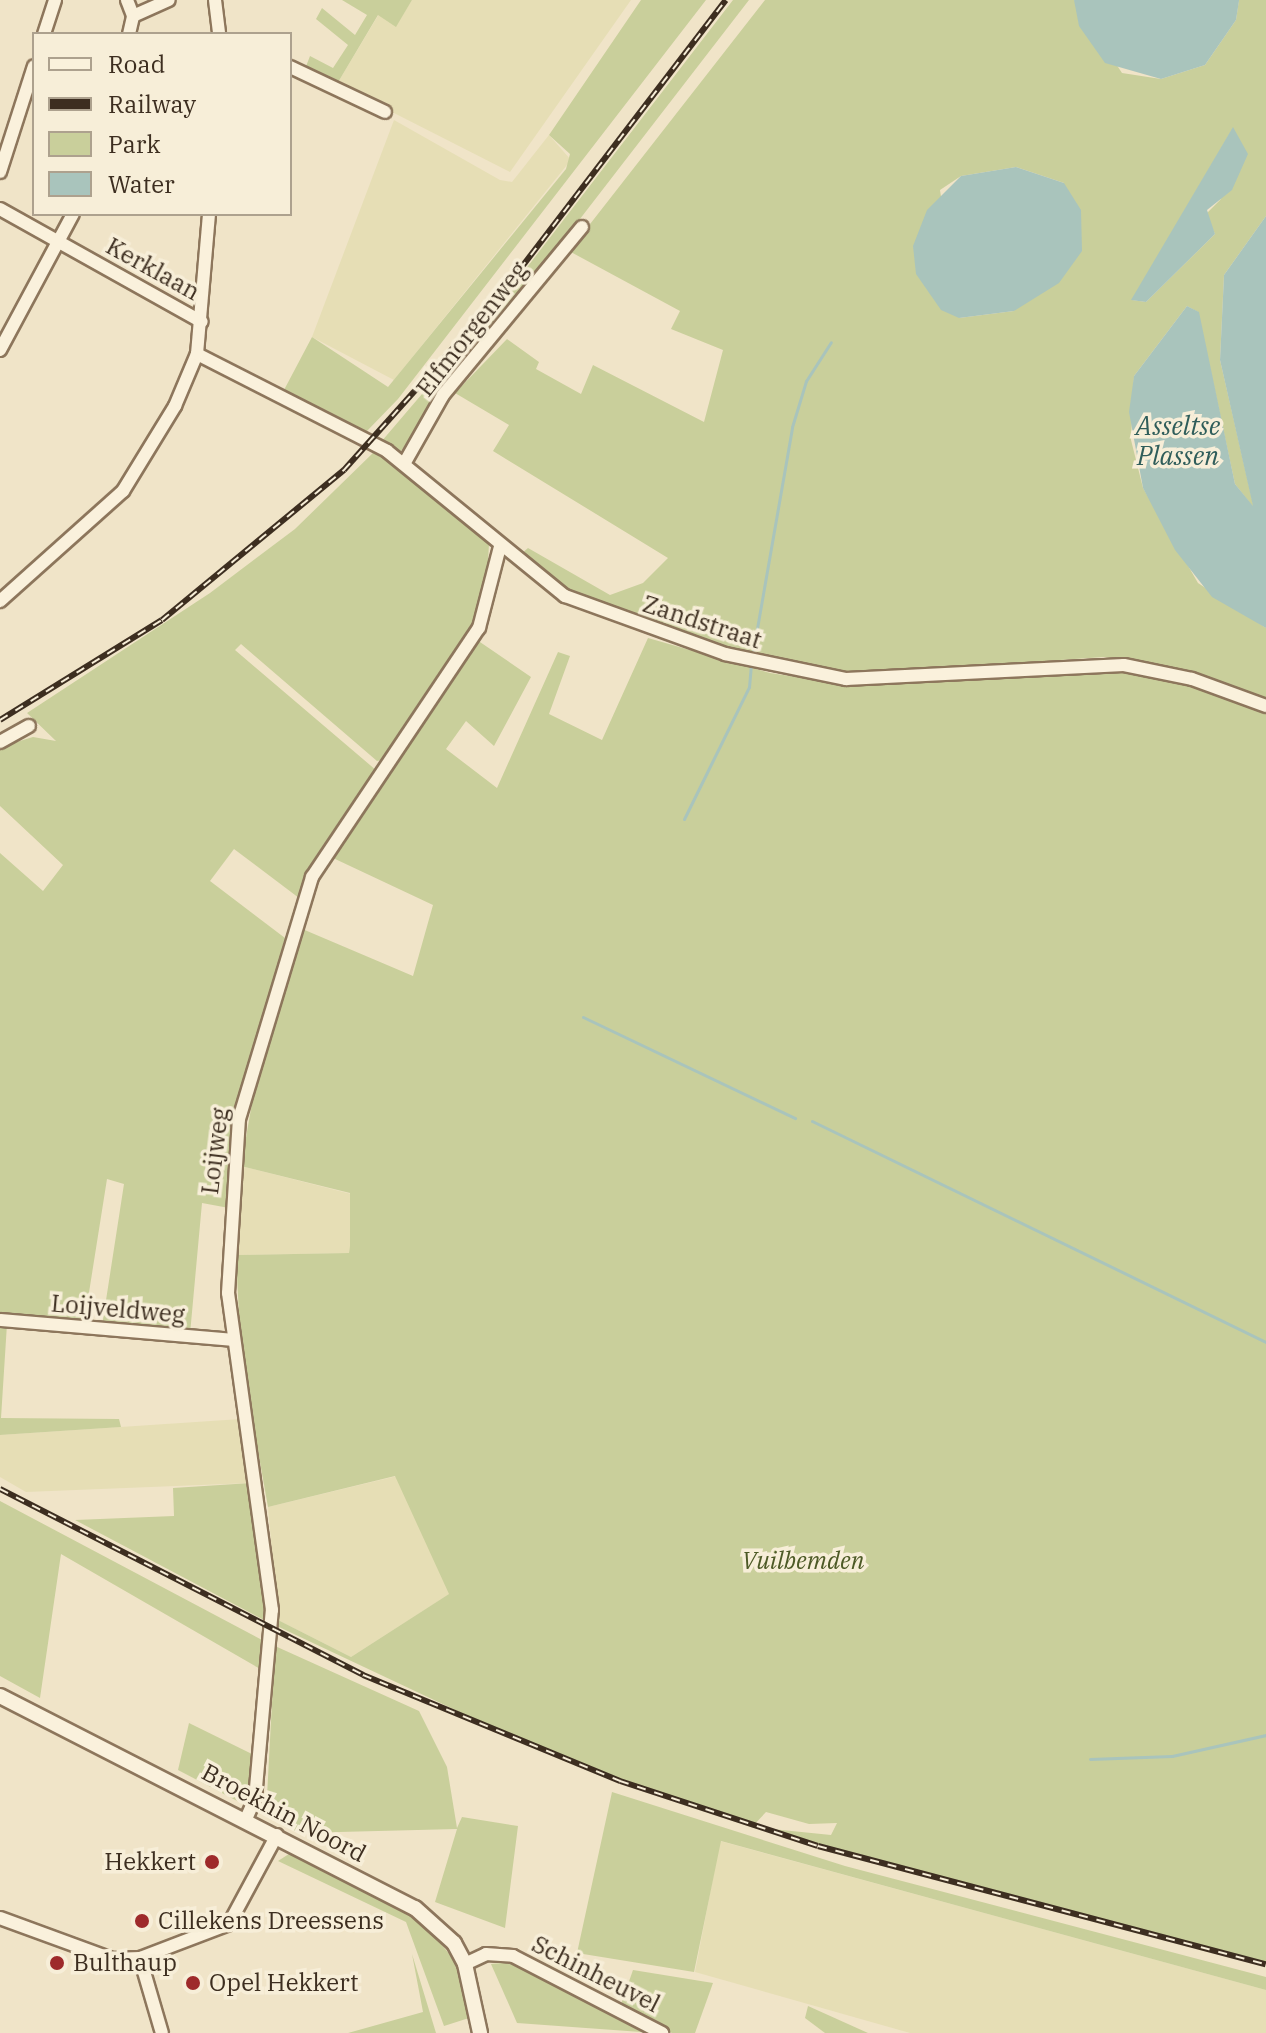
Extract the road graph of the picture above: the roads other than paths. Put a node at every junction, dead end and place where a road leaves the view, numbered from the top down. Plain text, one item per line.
1 (55, 0) edge
2 (127, 0) edge
3 (169, 0) edge
4 (215, 0) edge
5 (133, 16) junction
6 (45, 32) edge
7 (129, 32) edge
8 (219, 32) edge
9 (292, 68) edge
10 (32, 72) edge
11 (385, 112) dead end
12 (0, 172) edge
13 (0, 209) edge
14 (72, 216) edge
15 (209, 216) edge
16 (582, 227) dead end
17 (60, 243) junction
18 (202, 322) junction
19 (0, 350) edge
20 (197, 354) junction
21 (404, 464) junction
22 (500, 547) junction
23 (0, 601) edge
24 (1266, 706) edge
25 (29, 726) dead end
26 (0, 742) edge
27 (0, 1320) edge
28 (231, 1340) junction
29 (0, 1696) edge
30 (246, 1819) junction
31 (277, 1835) junction
32 (0, 1918) edge
33 (140, 1958) junction
34 (465, 1964) junction
35 (162, 2033) edge
36 (480, 2033) edge
37 (662, 2033) edge

1 - 6 street
2 - 5 street
3 - 5 street
4 - 8 street
5 - 7 street
9 - 11 street
10 - 12 street
13 - 17 street, Kerklaan
14 - 17 street
15 - 18 street
16 - 21 street, Elfmorgenweg
17 - 18 street, Kerklaan
17 - 19 street
18 - 20 street
20 - 21 street, Zandstraat
20 - 23 street
21 - 22 street, Zandstraat
22 - 24 street, Zandstraat
22 - 28 street, Loijweg
25 - 26 street
27 - 28 street, Loijveldweg
28 - 30 street, Loijweg
29 - 30 street, Broekhin Noord
30 - 31 street, Broekhin Noord
31 - 33 street
31 - 34 street, Broekhin Noord
32 - 33 street
33 - 35 street
34 - 36 street, Broekhin Noord
34 - 37 street, Schinheuvel

